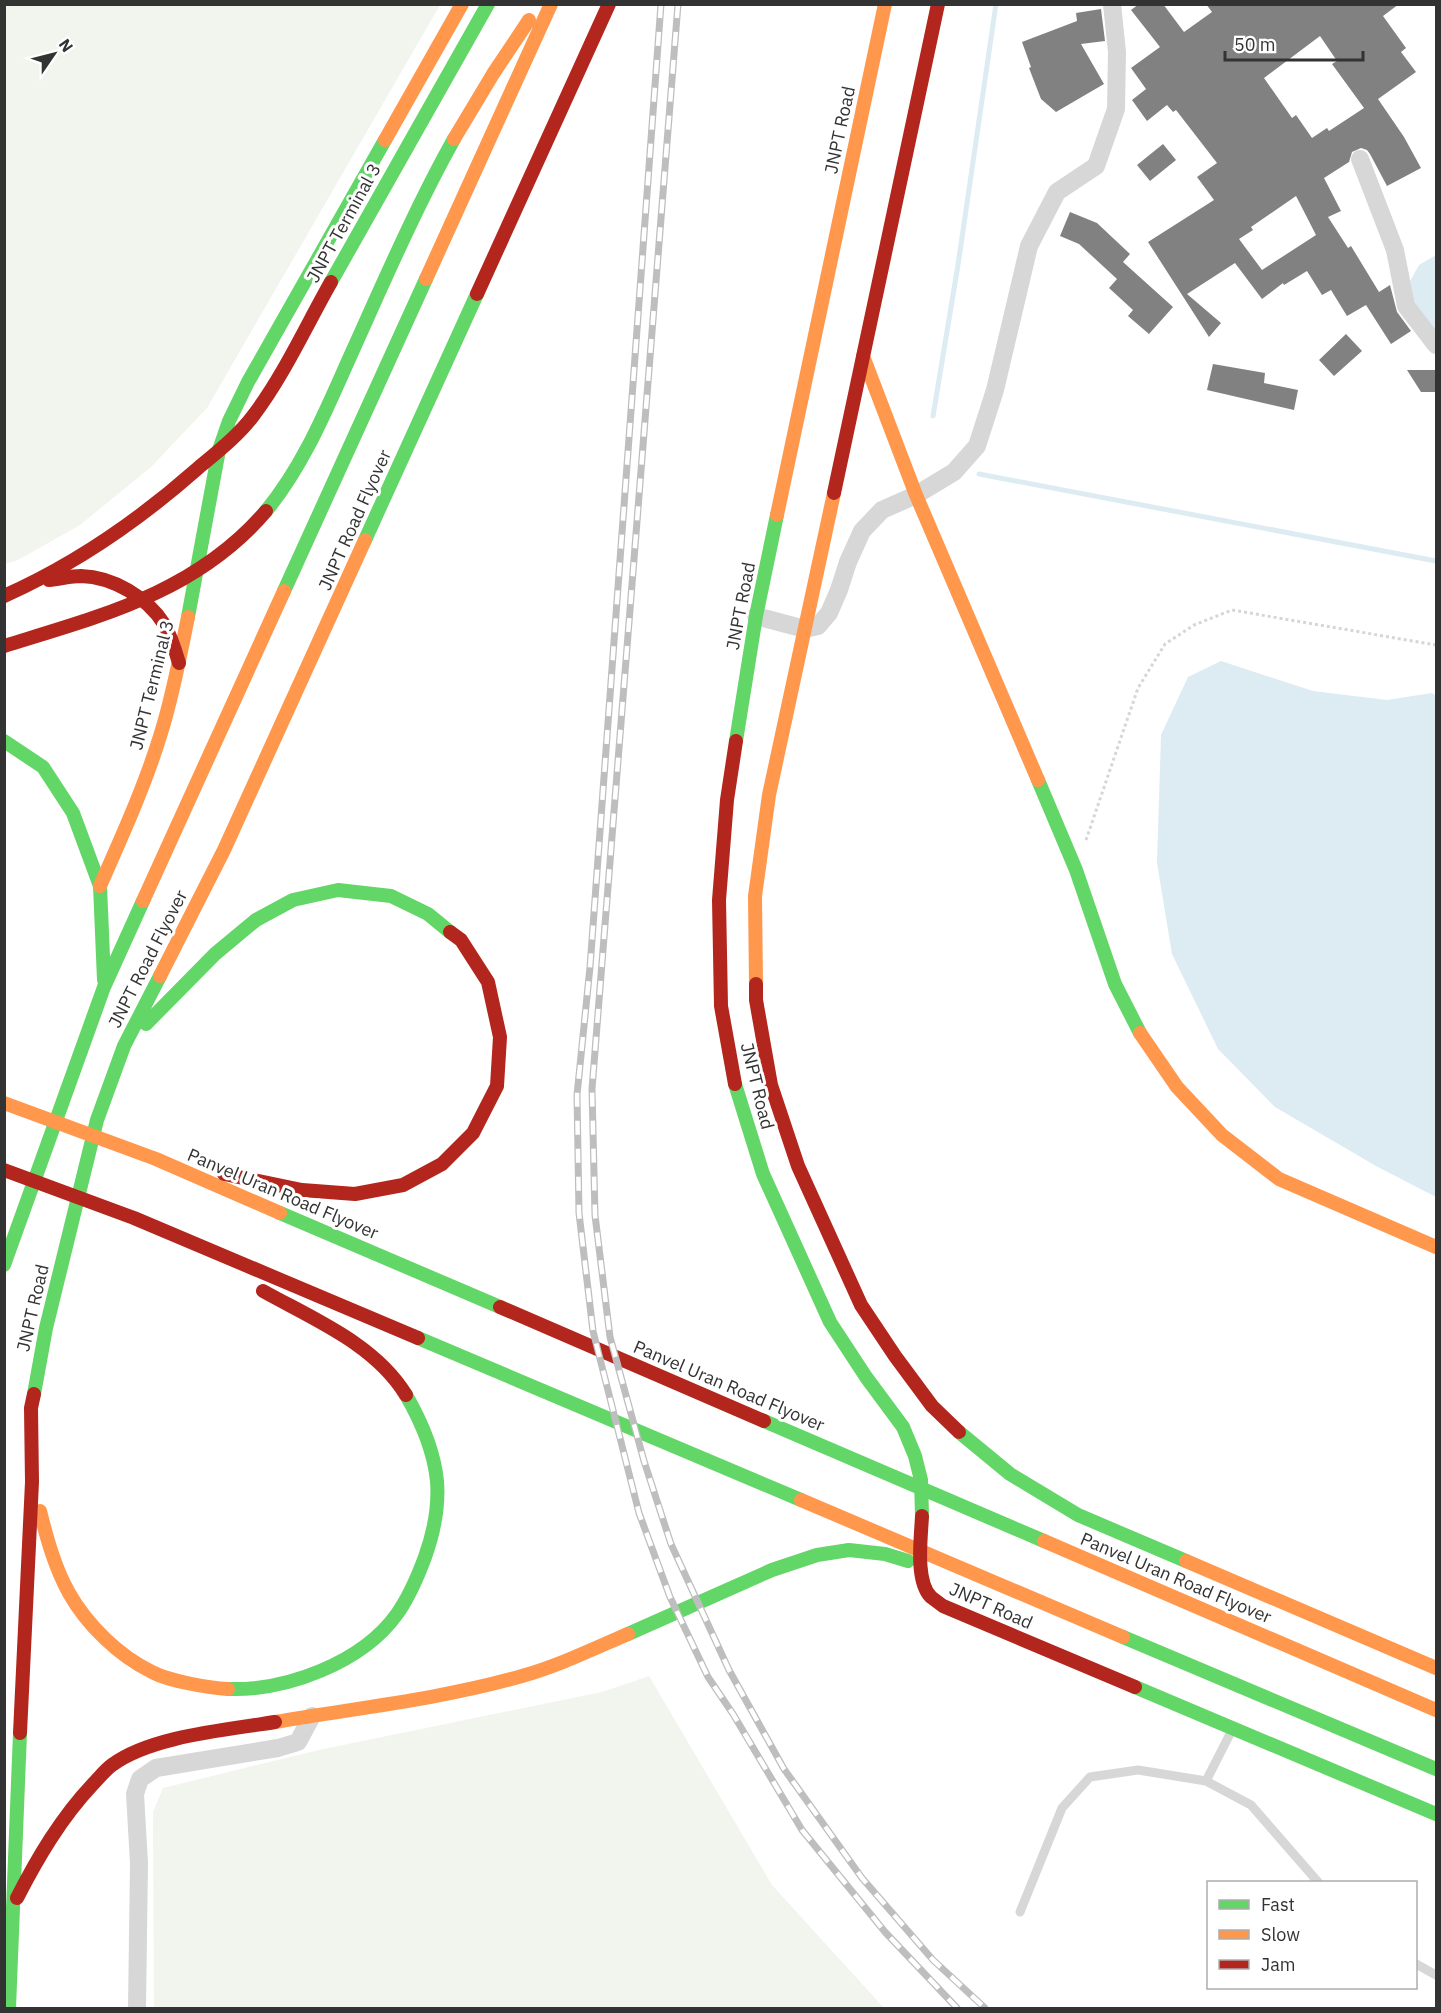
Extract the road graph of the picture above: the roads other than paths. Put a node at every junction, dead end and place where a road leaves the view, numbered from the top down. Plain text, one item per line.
1 (462, 4) edge
2 (488, 4) edge
3 (540, 4) edge
4 (551, 4) edge
5 (609, 4) edge
6 (885, 4) edge
7 (938, 4) edge
8 (1112, 4) edge
9 (1360, 159) dead end
10 (1437, 345) edge
11 (863, 356) junction
12 (219, 450) junction
13 (916, 495) junction
14 (42, 580) junction
15 (4, 597) edge
16 (756, 616) junction
17 (805, 629) junction
18 (4, 646) edge
19 (179, 663) junction
20 (4, 741) edge
21 (100, 886) junction
22 (104, 987) junction
23 (124, 1046) junction
24 (4, 1103) edge
25 (156, 1159) junction
26 (4, 1170) edge
27 (134, 1218) junction
28 (1437, 1246) edge
29 (4, 1265) edge
30 (918, 1417) junction
31 (32, 1482) junction
32 (1010, 1589) junction
33 (1437, 1668) edge
34 (1437, 1710) edge
35 (312, 1716) junction
36 (1233, 1728) junction
37 (1437, 1769) edge
38 (1206, 1780) junction
39 (1437, 1814) edge
40 (1317, 1881) edge
41 (12, 1909) junction
42 (1020, 1912) dead end
43 (1417, 1965) edge
44 (1437, 1975) edge
45 (9, 2008) edge
46 (137, 2008) edge

1 - 12 main road, JNPT Terminal 3
2 - 12 main road, JNPT Terminal 3
3 - 18 main road
4 - 22 main road, JNPT Road Flyover
5 - 23 main road, JNPT Road Flyover
6 - 16 main road, JNPT Road
7 - 11 main road, JNPT Road
8 - 13 street
9 - 10 street
11 - 13 main road
11 - 17 main road, JNPT Road
12 - 14 main road
12 - 19 main road, JNPT Terminal 3
13 - 17 street
13 - 28 main road
14 - 15 main road
14 - 19 main road
16 - 17 street
16 - 30 main road, JNPT Road
17 - 30 main road, JNPT Road
19 - 21 main road, JNPT Terminal 3
20 - 21 main road
21 - 22 main road
22 - 29 main road, JNPT Road
23 - 25 main road
23 - 31 main road, JNPT Road
24 - 25 main road, Panvel Uran Road Flyover
25 - 34 main road, Panvel Uran Road Flyover
26 - 27 main road
27 - 31 main road
27 - 32 main road
30 - 33 main road, JNPT Road
30 - 36 main road, JNPT Road
31 - 41 main road, JNPT Road
32 - 35 main road
32 - 37 main road
35 - 41 main road
35 - 46 street
36 - 38 lane
36 - 39 main road, JNPT Road
38 - 40 lane
38 - 42 lane
41 - 45 main road
43 - 44 lane

